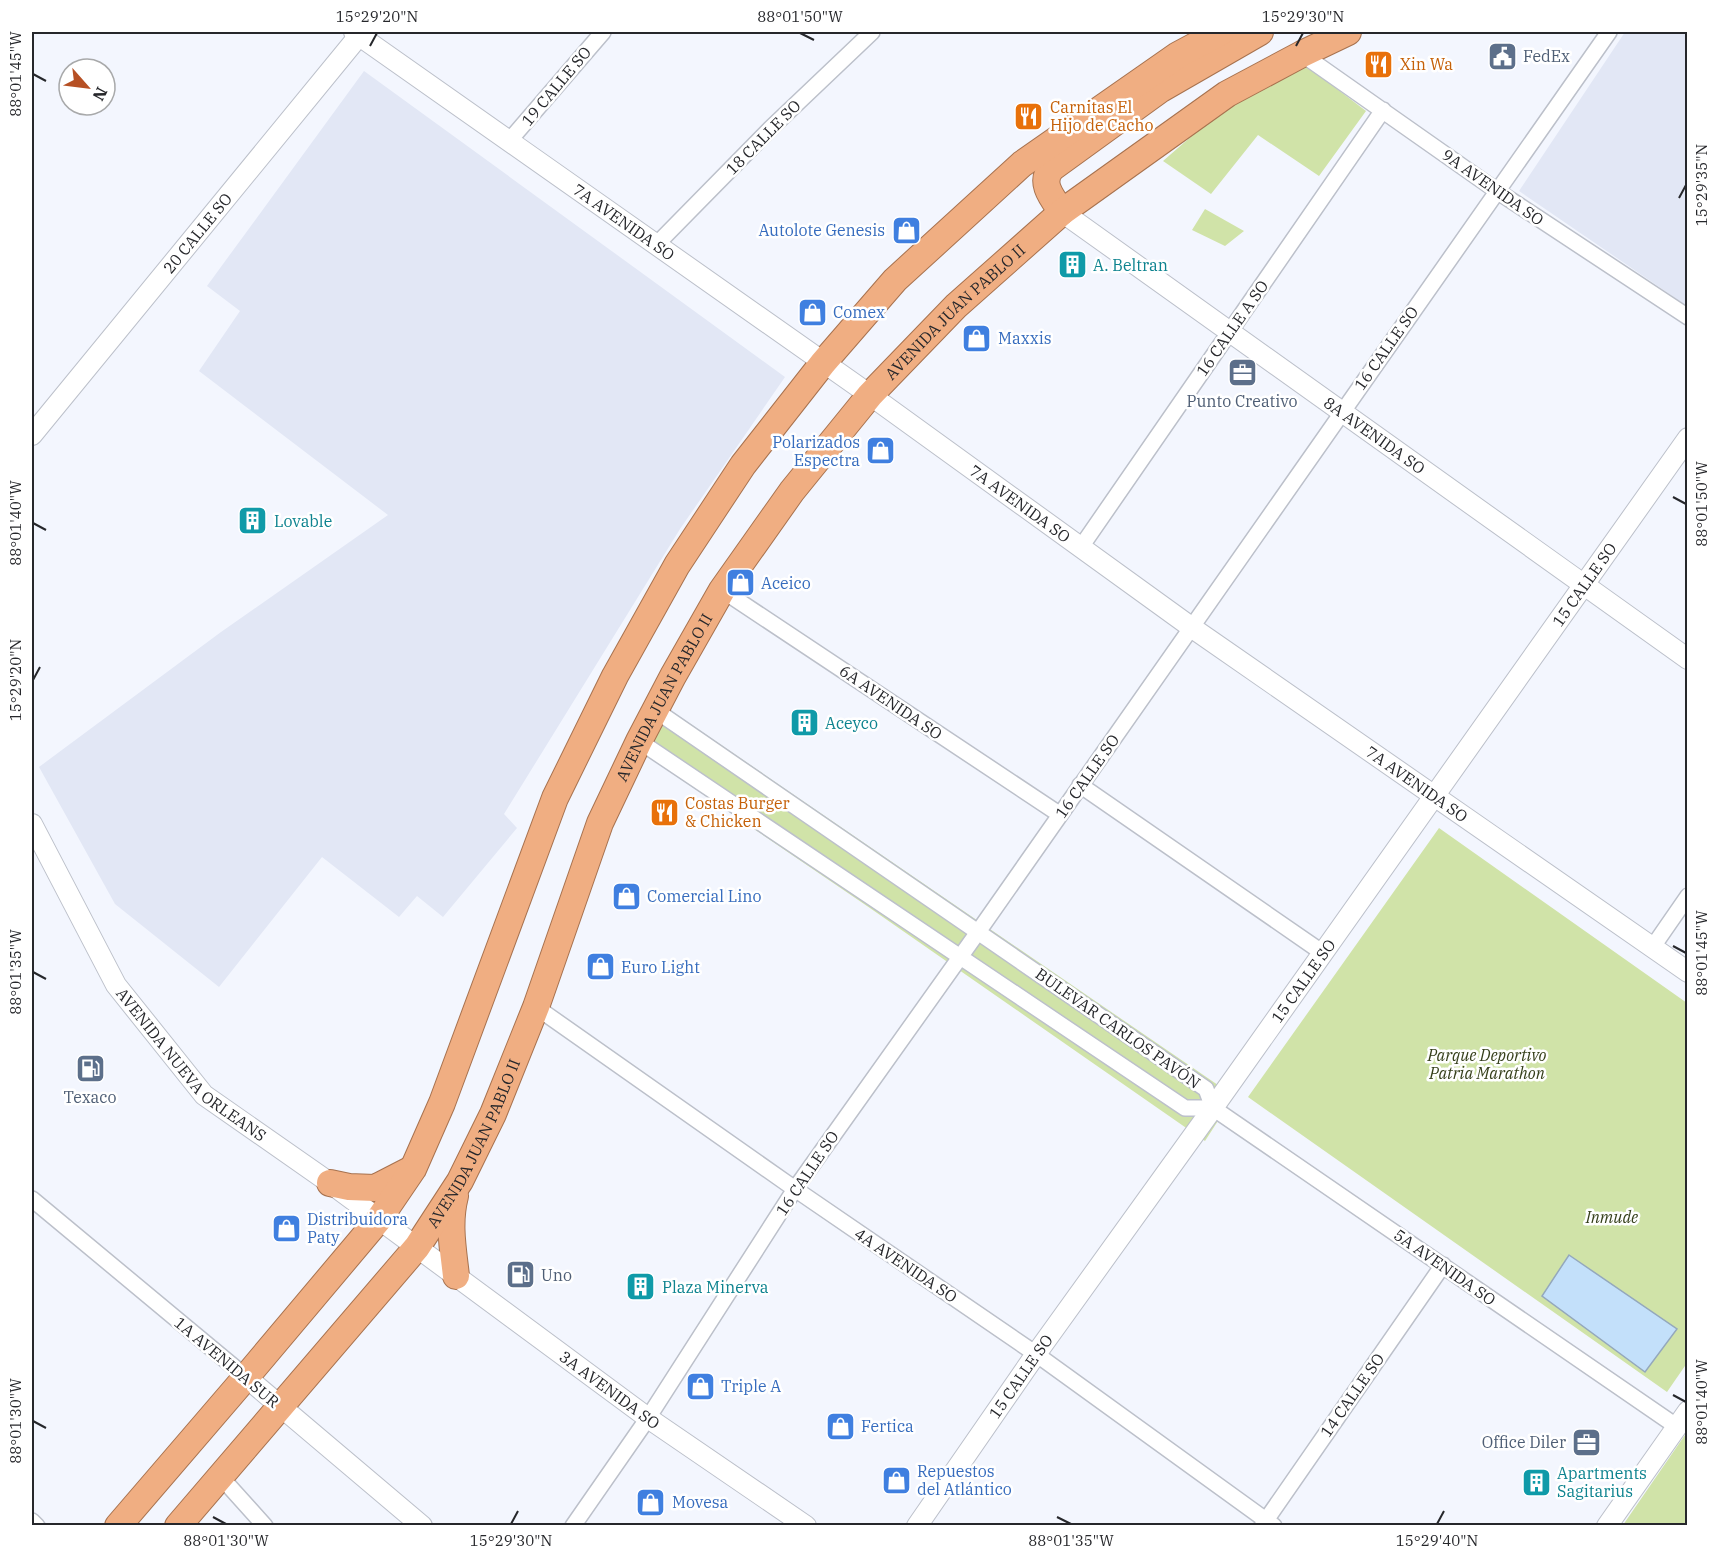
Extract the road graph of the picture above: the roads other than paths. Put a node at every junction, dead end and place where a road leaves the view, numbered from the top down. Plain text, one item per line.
1 (603, 32) edge
2 (872, 32) edge
3 (1221, 32) edge
4 (1260, 32) edge
5 (1348, 32) edge
6 (1609, 32) edge
7 (358, 33) edge
8 (1302, 54) junction
9 (1383, 110) junction
10 (509, 141) junction
11 (1497, 191) junction
12 (1062, 212) junction
13 (656, 245) junction
14 (1688, 318) edge
15 (1230, 332) junction
16 (823, 363) junction
17 (870, 395) junction
18 (1342, 412) junction
19 (32, 435) edge
20 (1688, 438) edge
21 (1081, 547) junction
22 (1583, 585) junction
23 (722, 590) junction
24 (1191, 627) junction
25 (1688, 659) edge
26 (655, 710) junction
27 (639, 741) junction
28 (1080, 785) junction
29 (1433, 797) junction
30 (1059, 814) junction
31 (32, 824) edge
32 (1688, 896) edge
33 (978, 932) junction
34 (1652, 948) junction
35 (1323, 953) junction
36 (960, 957) junction
37 (1688, 972) edge
38 (536, 1007) junction
39 (1213, 1108) junction
40 (412, 1169) junction
41 (460, 1181) junction
42 (330, 1183) junction
43 (795, 1189) junction
44 (32, 1199) edge
45 (378, 1219) junction
46 (417, 1247) junction
47 (1443, 1265) junction
48 (456, 1276) junction
49 (1036, 1354) junction
50 (246, 1377) junction
51 (280, 1407) junction
52 (648, 1418) junction
53 (1682, 1418) edge
54 (220, 1476) junction
55 (32, 1521) edge
56 (1267, 1524) edge
57 (37, 1526) edge
58 (118, 1526) edge
59 (178, 1526) edge
60 (265, 1526) edge
61 (422, 1526) edge
62 (573, 1526) edge
63 (806, 1526) edge
64 (917, 1526) edge
65 (1607, 1526) edge

1 - 10 street, 19 CALLE SO
2 - 13 street, 18 CALLE SO
3 - 16 highway
4 - 12 highway
5 - 8 highway, AVENIDA JUAN PABLO II
6 - 11 street, 16 CALLE SO
7 - 10 street, 7A AVENIDA SO
7 - 19 street, 20 CALLE SO
8 - 9 street, 9A AVENIDA SO
8 - 12 highway, AVENIDA JUAN PABLO II
9 - 11 street, 9A AVENIDA SO
9 - 15 street, 16 CALLE A SO
10 - 13 street, 7A AVENIDA SO
11 - 14 street, 9A AVENIDA SO
11 - 18 street, 16 CALLE SO
12 - 15 street, 8A AVENIDA SO
12 - 17 highway, AVENIDA JUAN PABLO II
13 - 16 street, 7A AVENIDA SO
15 - 18 street, 8A AVENIDA SO
15 - 21 street, 16 CALLE A SO
16 - 17 street, 7A AVENIDA SO
16 - 40 highway
17 - 21 street, 7A AVENIDA SO
17 - 23 highway, AVENIDA JUAN PABLO II
18 - 22 street, 8A AVENIDA SO
18 - 24 street, 16 CALLE SO
20 - 22 street, 15 CALLE SO
21 - 24 street, 7A AVENIDA SO
22 - 25 street, 8A AVENIDA SO
22 - 29 street, 15 CALLE SO
23 - 26 highway, AVENIDA JUAN PABLO II
23 - 30 street, 6A AVENIDA SO
24 - 28 street, 16 CALLE SO
24 - 29 street, 7A AVENIDA SO
26 - 27 highway, AVENIDA JUAN PABLO II
26 - 33 street, BULEVAR CARLOS PAVÓN
27 - 36 street, BULEVAR CARLOS PAVÓN
27 - 38 highway, AVENIDA JUAN PABLO II
28 - 30 street, 16 CALLE SO
28 - 35 street
29 - 34 street, 7A AVENIDA SO
29 - 35 street, 15 CALLE SO
30 - 33 street, 16 CALLE SO
31 - 42 street, AVENIDA NUEVA ORLEANS
32 - 34 street
33 - 36 street, 16 CALLE SO
33 - 39 street, BULEVAR CARLOS PAVÓN
34 - 37 street, 7A AVENIDA SO
35 - 39 street, 15 CALLE SO
36 - 39 street, BULEVAR CARLOS PAVÓN
36 - 43 street, 16 CALLE SO
38 - 41 highway, AVENIDA JUAN PABLO II
38 - 43 street, 4A AVENIDA SO
39 - 47 street, 5A AVENIDA SO
39 - 49 street, 15 CALLE SO
40 - 42 highway
40 - 45 highway
41 - 46 highway, AVENIDA JUAN PABLO II
41 - 48 highway
42 - 45 street, AVENIDA NUEVA ORLEANS
43 - 49 street, 4A AVENIDA SO
43 - 52 street, 16 CALLE SO
44 - 50 street, 1A AVENIDA SUR
45 - 46 street, AVENIDA NUEVA ORLEANS
45 - 50 highway
46 - 48 street, 3A AVENIDA SO
46 - 51 highway, AVENIDA JUAN PABLO II
47 - 53 street, 5A AVENIDA SO
47 - 56 street, 14 CALLE SO
48 - 52 street, 3A AVENIDA SO
49 - 56 street, 4A AVENIDA SO
49 - 64 street, 15 CALLE SO
50 - 51 street, 1A AVENIDA SUR
50 - 58 highway
51 - 54 highway, AVENIDA JUAN PABLO II
51 - 61 street, 1A AVENIDA SUR
52 - 62 street, 16 CALLE SO
52 - 63 street, 3A AVENIDA SO
53 - 65 street
54 - 59 highway, AVENIDA JUAN PABLO II
54 - 60 street
55 - 57 street

